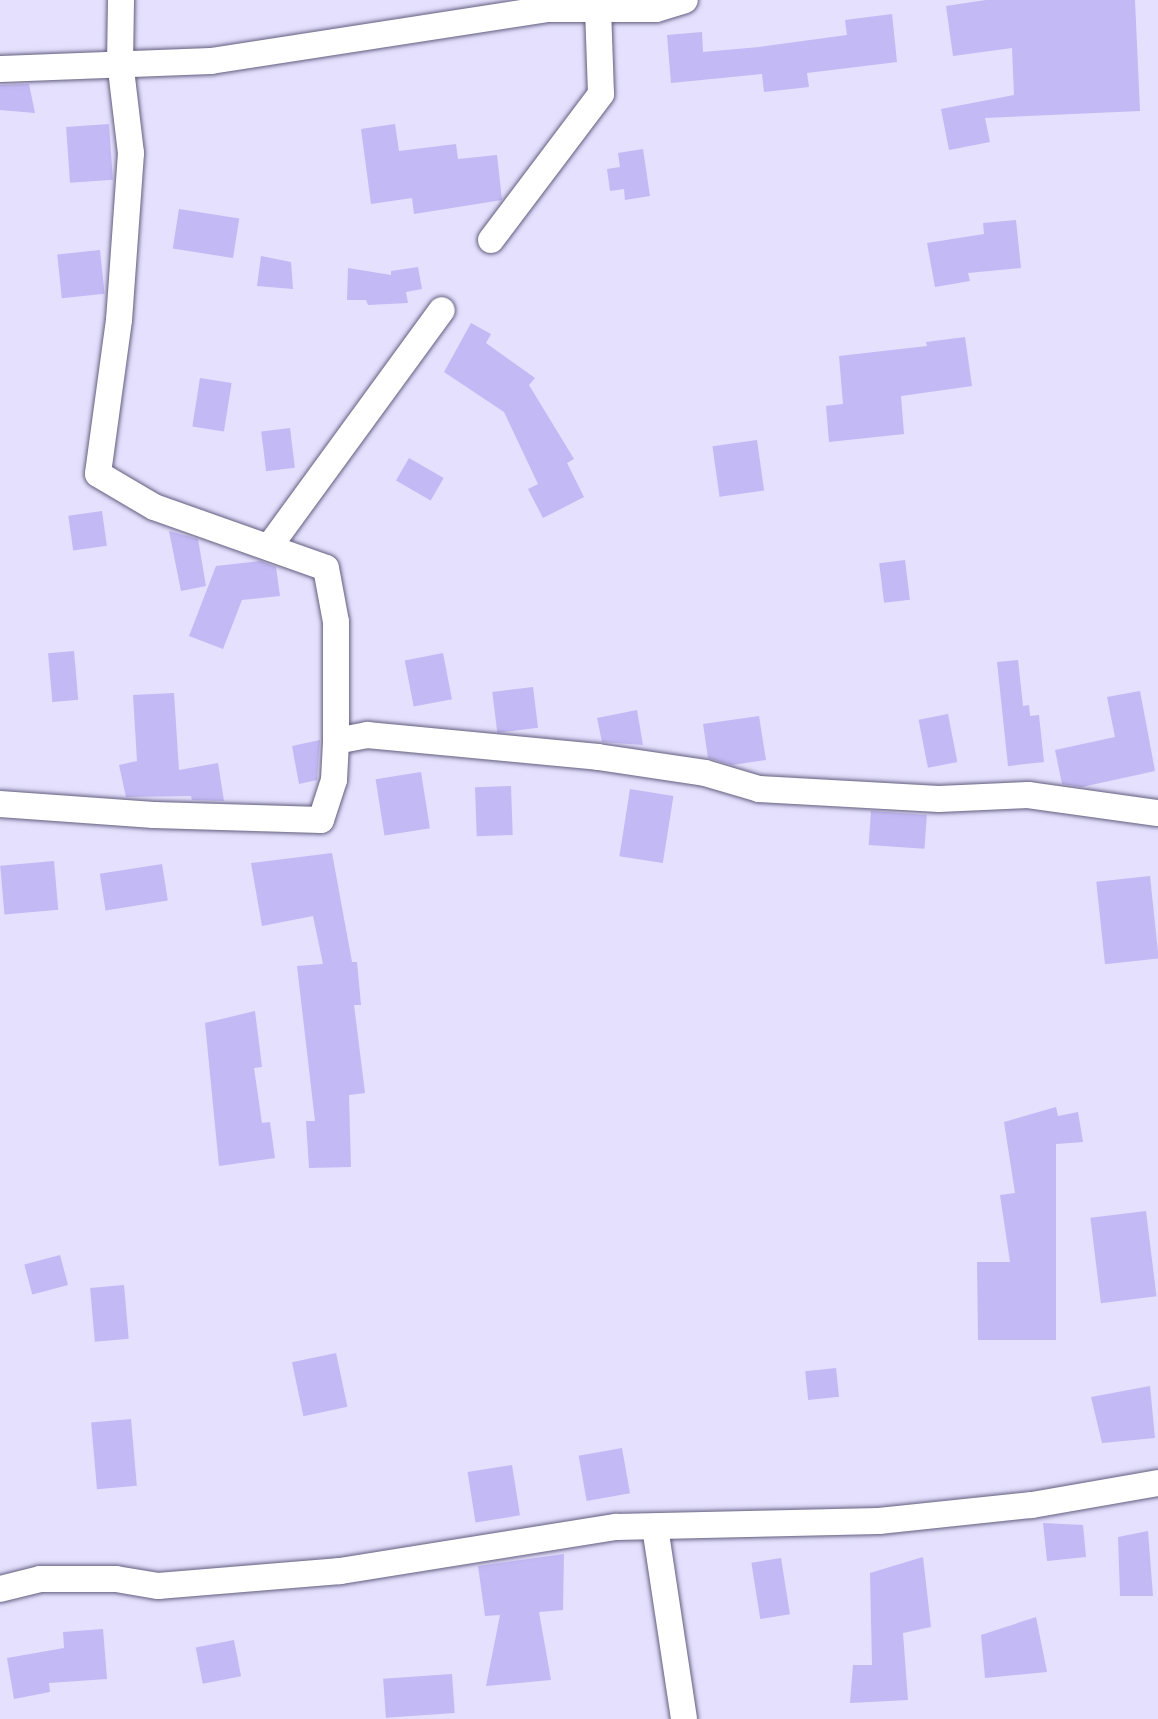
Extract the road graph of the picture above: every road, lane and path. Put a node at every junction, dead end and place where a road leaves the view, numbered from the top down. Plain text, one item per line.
1 (121, 0) edge
2 (685, 0) edge
3 (590, 5) edge
4 (120, 61) junction
5 (0, 69) edge
6 (491, 240) dead end
7 (442, 310) dead end
8 (270, 547) junction
9 (336, 741) junction
10 (0, 804) edge
11 (1158, 813) edge
12 (1158, 1483) edge
13 (655, 1527) junction
14 (0, 1589) edge
15 (684, 1719) edge

1 - 4 street
2 - 3 street
3 - 4 street
3 - 6 street
4 - 5 street
4 - 8 street
7 - 8 street
8 - 9 street
9 - 10 street
9 - 11 street
12 - 13 street
13 - 14 street
13 - 15 street

